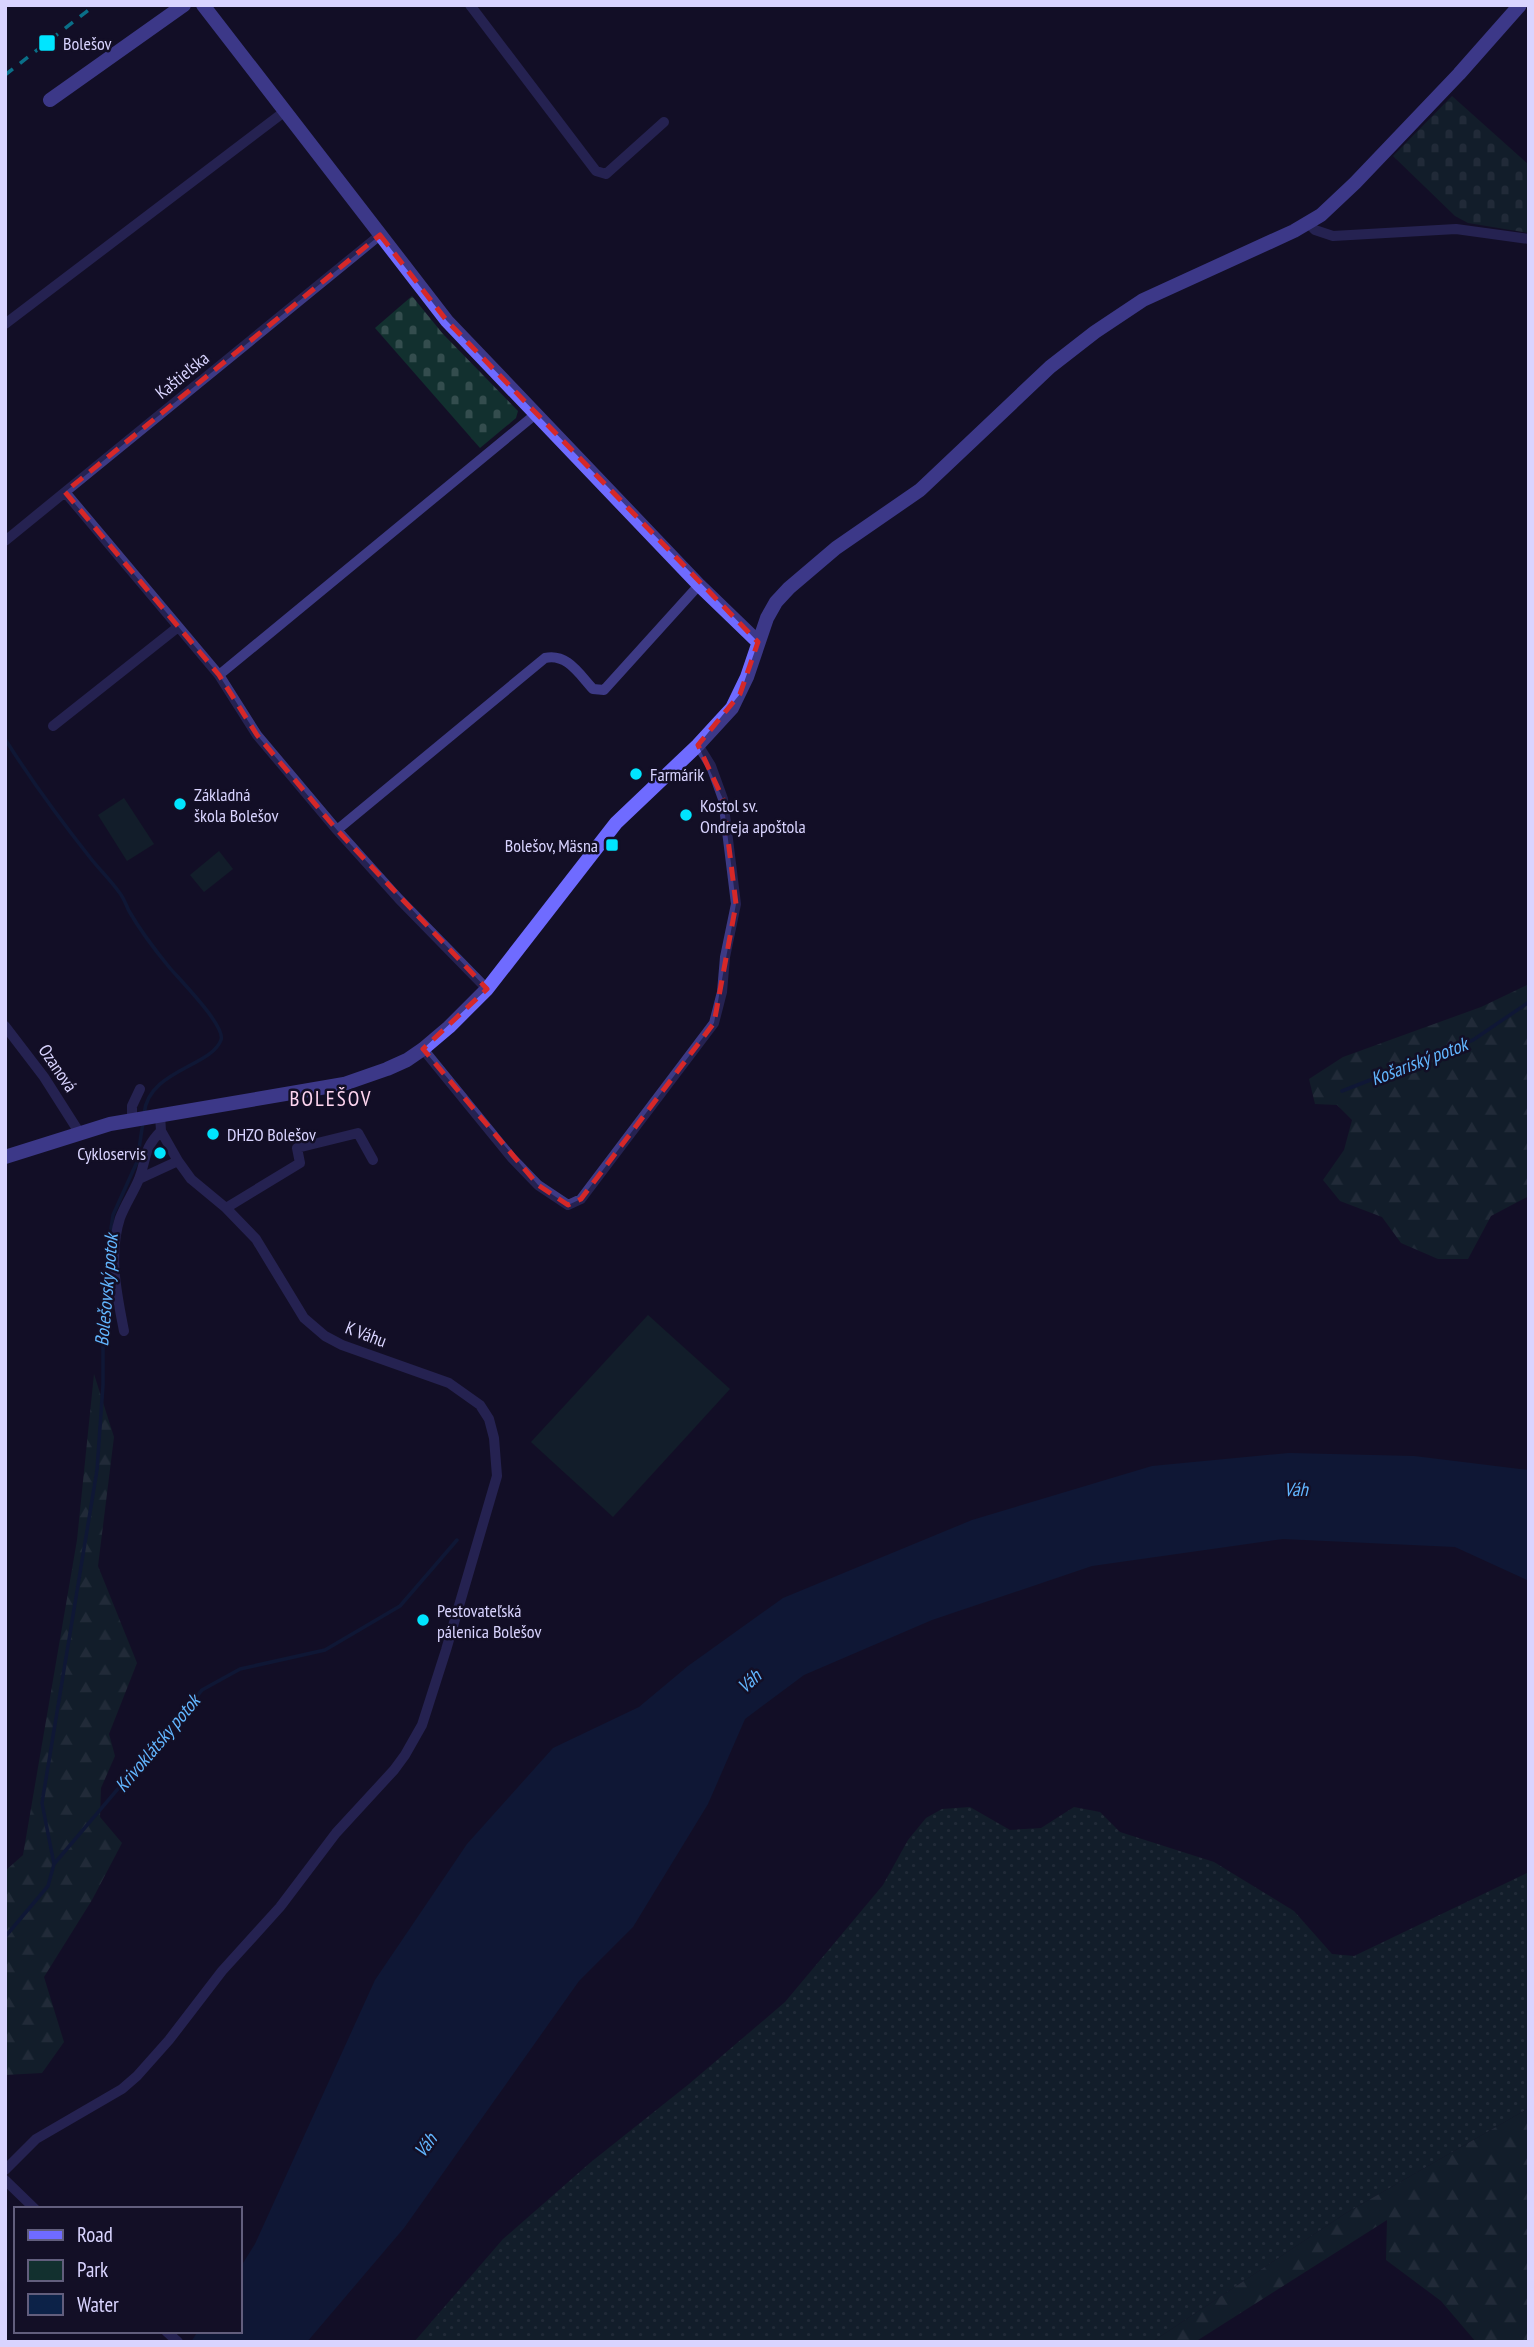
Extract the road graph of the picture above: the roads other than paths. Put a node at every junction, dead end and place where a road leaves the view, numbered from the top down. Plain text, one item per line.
1 (184, 5) edge
2 (203, 5) edge
3 (470, 5) edge
4 (1520, 5) edge
5 (50, 100) dead end
6 (284, 112) junction
7 (664, 122) dead end
8 (1308, 223) junction
9 (380, 235) junction
10 (1529, 239) edge
11 (5, 324) edge
12 (537, 413) junction
13 (65, 492) junction
14 (5, 541) edge
15 (699, 585) junction
16 (178, 627) junction
17 (758, 642) junction
18 (219, 675) junction
19 (53, 726) dead end
20 (698, 746) junction
21 (337, 830) junction
22 (487, 989) junction
23 (5, 1026) edge
24 (423, 1049) junction
25 (140, 1089) dead end
26 (146, 1118) junction
27 (161, 1131) junction
28 (79, 1132) junction
29 (5, 1157) edge
30 (373, 1160) dead end
31 (178, 1161) junction
32 (139, 1179) junction
33 (226, 1208) junction
34 (124, 1331) dead end
35 (5, 2170) edge
36 (5, 2180) edge
37 (33, 2207) edge

1 - 5 main road
2 - 6 main road
3 - 7 street
4 - 8 main road
6 - 9 main road
6 - 11 street
8 - 10 street
8 - 17 main road
9 - 12 main road
9 - 13 street, Kaštieľska
12 - 15 main road
12 - 18 street
13 - 14 street, Kaštieľska
13 - 16 street
15 - 17 main road
15 - 21 street
16 - 18 street
16 - 19 street
17 - 20 main road
18 - 21 street
20 - 22 main road
20 - 24 street
21 - 22 street
22 - 24 main road
23 - 28 street, Ozanová
24 - 26 main road
25 - 26 street, K Váhu
26 - 27 street, K Váhu
26 - 28 main road
27 - 31 street, K Váhu
27 - 32 street
28 - 29 main road
30 - 33 street
31 - 32 street
31 - 33 street, K Váhu
32 - 34 street
33 - 35 street, K Váhu
36 - 37 street

